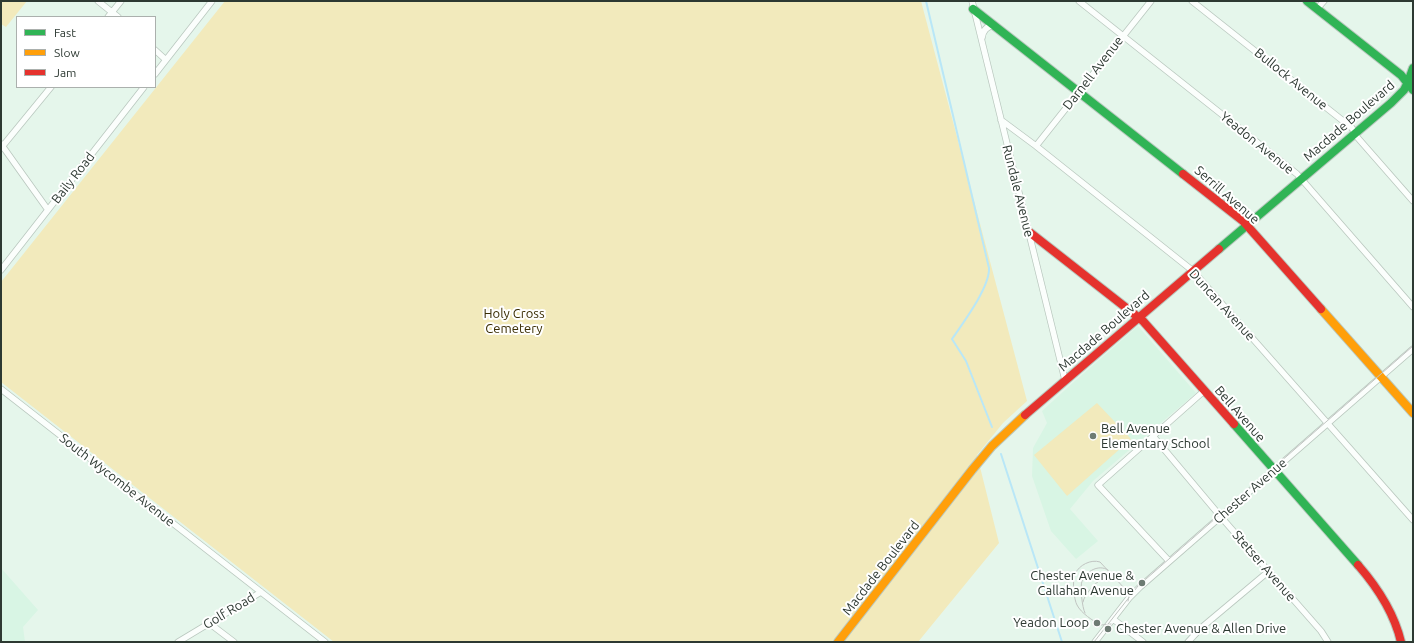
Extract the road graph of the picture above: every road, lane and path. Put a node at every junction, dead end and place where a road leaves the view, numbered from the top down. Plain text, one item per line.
1 (98, 1) edge
2 (121, 1) edge
3 (212, 1) edge
4 (1079, 1) edge
5 (1151, 1) edge
6 (1192, 1) edge
7 (1307, 1) edge
8 (1324, 1) edge
9 (973, 5) edge
10 (1317, 9) junction
11 (112, 12) junction
12 (109, 16) edge
13 (117, 16) edge
14 (997, 27) junction
15 (1123, 36) junction
16 (981, 41) junction
17 (156, 51) edge
18 (166, 60) junction
19 (1413, 68) edge
20 (156, 73) edge
21 (1411, 86) edge
22 (50, 88) edge
23 (143, 88) edge
24 (1079, 91) junction
25 (1001, 120) junction
26 (1354, 133) junction
27 (2, 146) edge
28 (1036, 146) junction
29 (1300, 179) junction
30 (1413, 201) edge
31 (48, 210) junction
32 (1246, 225) junction
33 (1028, 231) junction
34 (1, 270) edge
35 (1193, 271) junction
36 (1413, 307) edge
37 (1138, 318) junction
38 (1413, 349) edge
39 (1381, 377) junction
40 (1065, 380) junction
41 (1, 389) edge
42 (1204, 391) junction
43 (1413, 413) edge
44 (1328, 423) junction
45 (1153, 436) junction
46 (1274, 470) junction
47 (1221, 517) junction
48 (1413, 520) edge
49 (1169, 562) junction
50 (1269, 571) junction
51 (261, 592) junction
52 (1113, 619) junction
53 (209, 623) junction
54 (178, 642) edge
55 (234, 642) edge
56 (325, 642) edge
57 (838, 642) edge
58 (1095, 642) edge
59 (1142, 642) edge
60 (1188, 642) edge
61 (1328, 642) edge
62 (1401, 642) edge

1 - 11 street
2 - 11 street
3 - 18 street
4 - 15 street, Yeadon Avenue
5 - 15 street, Darnell Avenue
6 - 26 street, Bullock Avenue
7 - 10 street
8 - 10 street
9 - 14 street, Serrill Avenue
9 - 16 street, Rundale Avenue
10 - 21 street
11 - 12 street
11 - 13 street
14 - 16 street
14 - 24 street, Serrill Avenue
15 - 24 street, Darnell Avenue
15 - 29 street, Yeadon Avenue
16 - 25 street, Rundale Avenue
17 - 18 street
18 - 20 street
19 - 21 street, Macdade Boulevard
21 - 26 street, Macdade Boulevard
22 - 27 street
23 - 31 street, Baily Road
24 - 28 street, Darnell Avenue
24 - 32 street, Serrill Avenue
25 - 28 street, Duncan Avenue
25 - 33 street, Rundale Avenue
26 - 29 street, Macdade Boulevard
26 - 30 street, Bullock Avenue
27 - 31 street
28 - 35 street, Duncan Avenue
29 - 32 street, Macdade Boulevard
29 - 36 street, Yeadon Avenue
31 - 34 street, Baily Road
32 - 35 street, Macdade Boulevard
32 - 39 street, Serrill Avenue
33 - 37 street, Bell Avenue
33 - 40 street, Rundale Avenue
35 - 37 street, Macdade Boulevard
35 - 44 street, Duncan Avenue
37 - 40 street, Macdade Boulevard
37 - 42 street, Bell Avenue
38 - 39 street, Chester Avenue
39 - 43 street, Serrill Avenue
39 - 44 street, Chester Avenue
40 - 57 street, Macdade Boulevard
41 - 51 street, South Wycombe Avenue
42 - 45 street
42 - 46 street, Bell Avenue
44 - 46 street, Chester Avenue
44 - 48 street, Duncan Avenue
45 - 47 street, Stetser Avenue
45 - 49 street
46 - 47 street, Chester Avenue
46 - 62 street, Bell Avenue
47 - 49 street, Chester Avenue
47 - 50 street, Stetser Avenue
49 - 52 street, Chester Avenue
50 - 60 street
50 - 61 street, Stetser Avenue
51 - 53 street, Golf Road
51 - 56 street, South Wycombe Avenue
52 - 58 street, Chester Avenue
52 - 59 street
53 - 54 street, Golf Road
53 - 55 street

